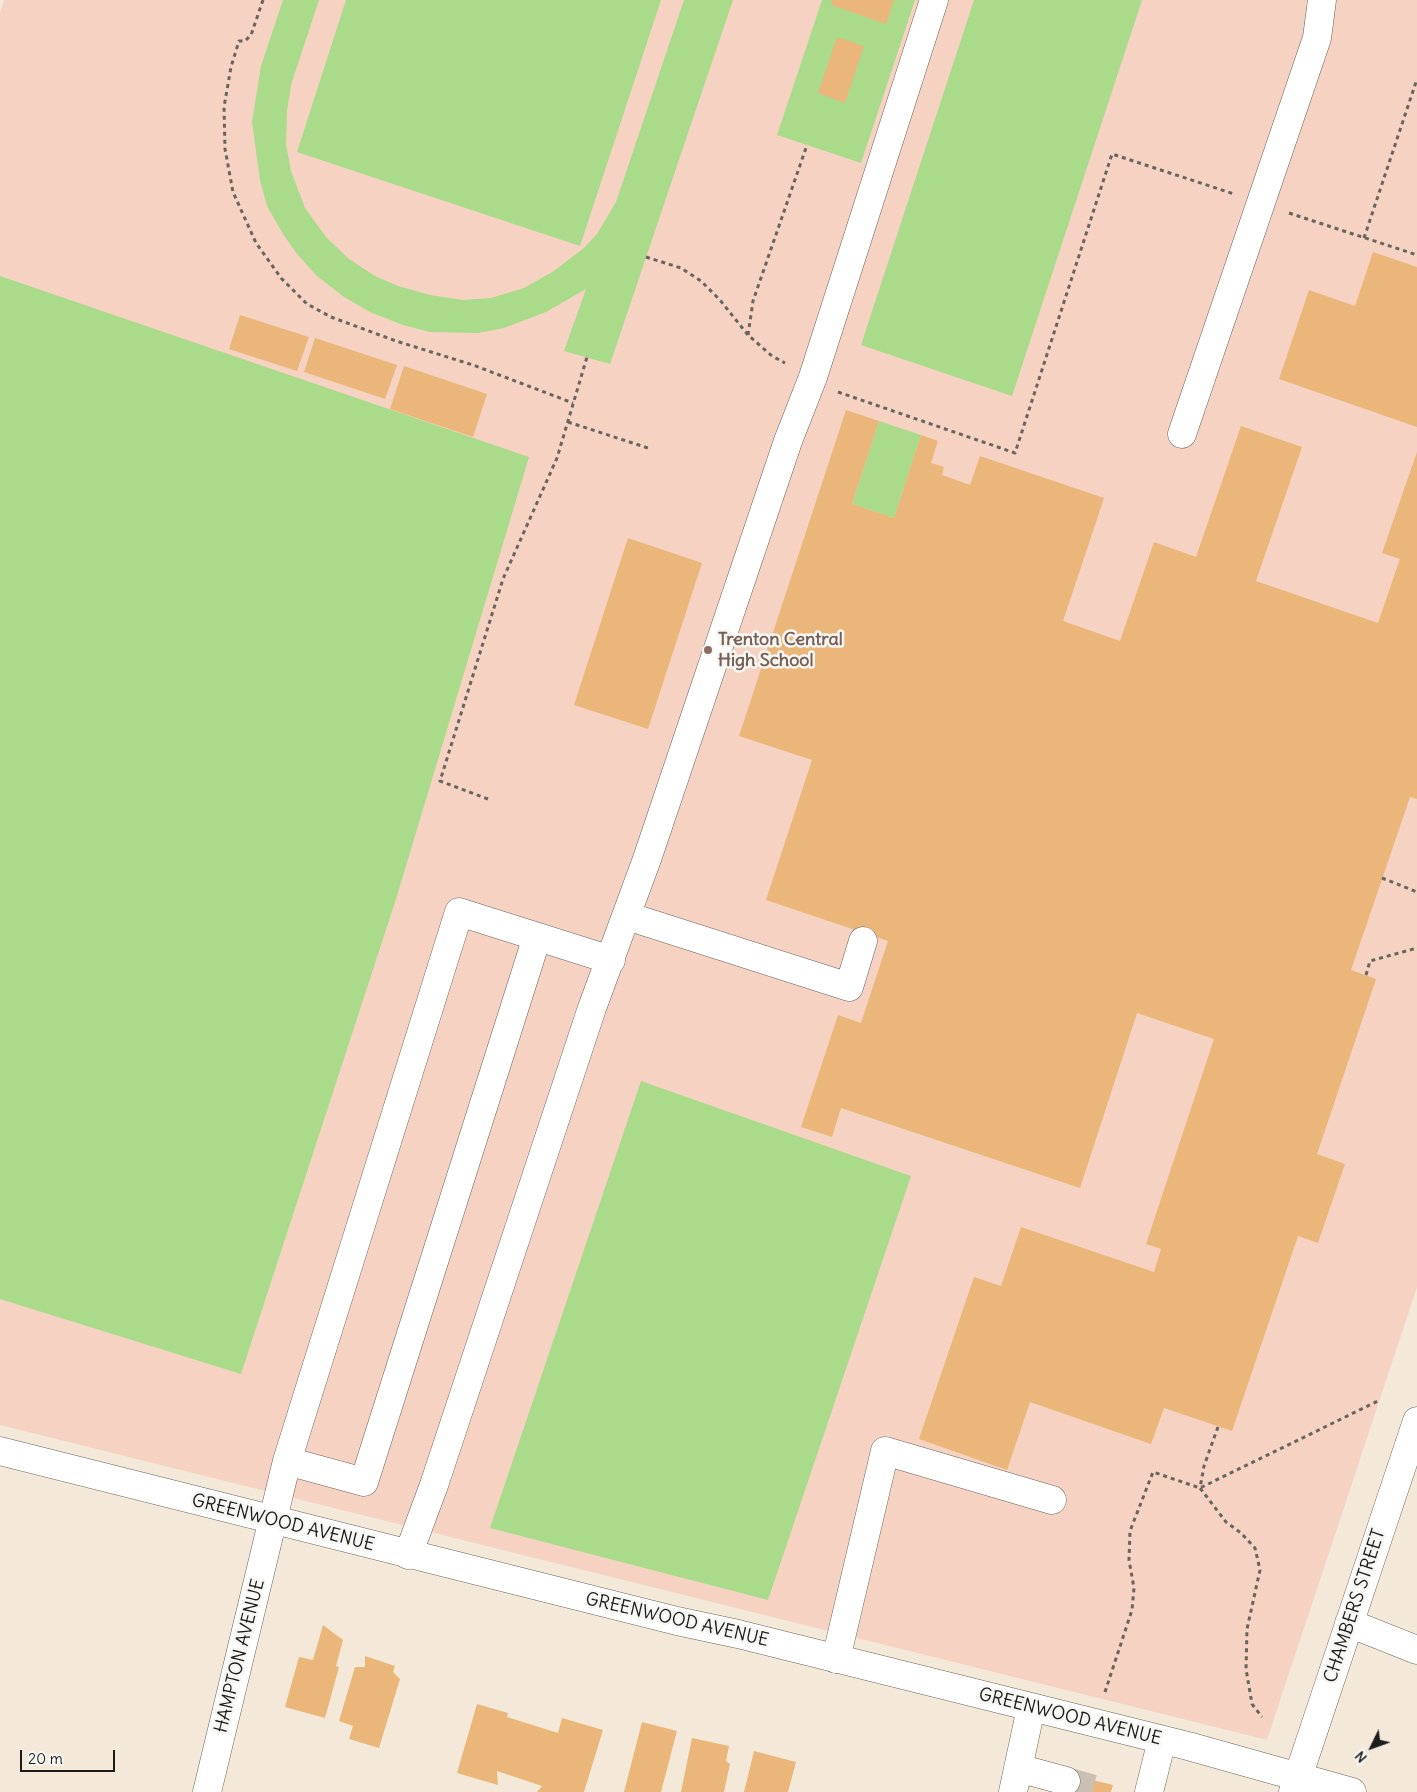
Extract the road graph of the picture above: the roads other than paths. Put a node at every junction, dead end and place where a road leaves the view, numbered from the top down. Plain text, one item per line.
1 (934, 0) edge
2 (1322, 0) edge
3 (1182, 434) dead end
4 (627, 916) junction
5 (537, 937) junction
6 (863, 941) dead end
7 (611, 960) junction
8 (1415, 1435) edge
9 (0, 1451) edge
10 (286, 1461) junction
11 (1052, 1500) dead end
12 (273, 1519) junction
13 (408, 1555) junction
14 (1349, 1623) junction
15 (1417, 1650) edge
16 (836, 1659) junction
17 (1031, 1708) junction
18 (1162, 1740) junction
19 (1015, 1780) edge
20 (1066, 1782) tunnel mouth
21 (1296, 1785) edge
22 (207, 1792) edge
23 (1149, 1792) edge
24 (1352, 1792) edge

1 - 4 main road
2 - 3 main road
4 - 6 main road
4 - 7 main road
5 - 7 main road
5 - 10 main road
5 - 10 main road, HAMPTON AVENUE
7 - 13 main road
8 - 14 main road, CHAMBERS STREET
9 - 12 main road, GREENWOOD AVENUE
10 - 12 main road, HAMPTON AVENUE
11 - 16 main road
12 - 13 main road, GREENWOOD AVENUE
12 - 22 main road, HAMPTON AVENUE
13 - 16 main road, GREENWOOD AVENUE
14 - 15 main road
14 - 21 main road, CHAMBERS STREET
16 - 17 main road, GREENWOOD AVENUE
17 - 18 main road, GREENWOOD AVENUE
17 - 19 main road
18 - 21 main road, GREENWOOD AVENUE
18 - 23 main road
19 - 20 main road
21 - 24 main road, GREENWOOD AVENUE

